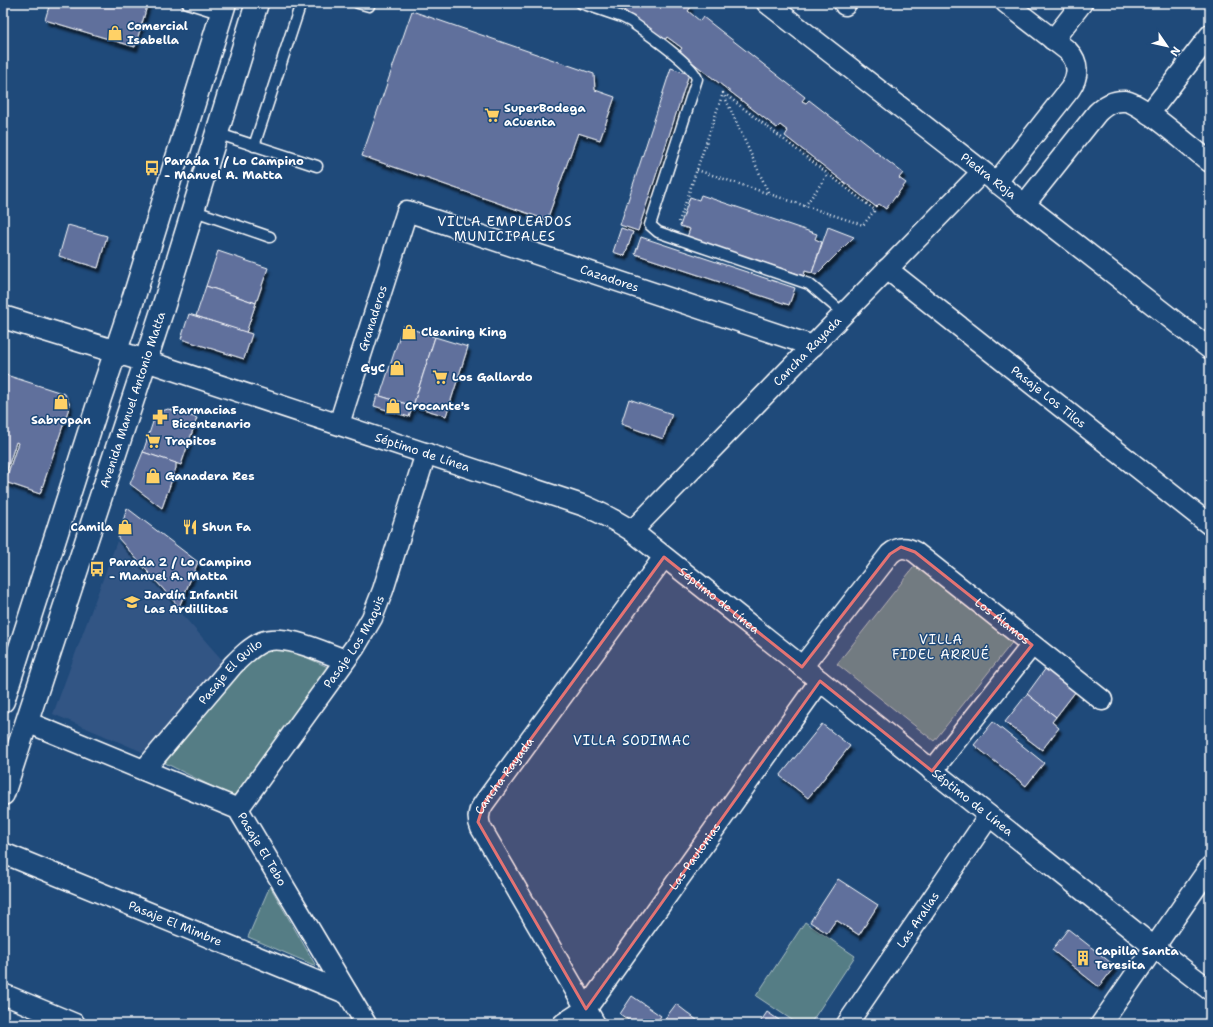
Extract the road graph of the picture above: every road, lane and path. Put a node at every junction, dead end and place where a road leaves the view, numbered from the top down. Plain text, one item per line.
1 (187, 3) edge
2 (257, 3) edge
3 (301, 3) edge
4 (358, 3) edge
5 (581, 3) edge
6 (767, 3) edge
7 (1006, 3) edge
8 (1082, 3) edge
9 (369, 6) dead end
10 (224, 8) edge
11 (1210, 35) edge
12 (1053, 40) junction
13 (723, 93) junction
14 (1149, 114) junction
15 (216, 133) junction
16 (254, 146) junction
17 (1210, 162) edge
18 (317, 166) dead end
19 (697, 170) junction
20 (828, 174) junction
21 (989, 177) junction
22 (769, 194) junction
23 (1024, 205) junction
24 (805, 206) junction
25 (192, 210) junction
26 (407, 211) joint
27 (677, 227) dead end
28 (270, 237) dead end
29 (887, 269) junction
30 (844, 314) junction
31 (3, 317) edge
32 (813, 346) junction
33 (1210, 349) edge
34 (115, 351) junction
35 (146, 361) junction
36 (339, 424) junction
37 (426, 453) junction
38 (1210, 526) edge
39 (632, 531) junction
40 (664, 557) junction
41 (1032, 645) junction
42 (345, 660) junction
43 (802, 667) junction
44 (820, 681) junction
45 (1102, 700) dead end
46 (3, 701) edge
47 (27, 722) junction
48 (144, 770) junction
49 (932, 771) junction
50 (3, 794) edge
51 (238, 808) junction
52 (989, 816) junction
53 (3, 853) edge
54 (1210, 866) edge
55 (1154, 947) junction
56 (1210, 990) edge
57 (3, 994) edge
58 (348, 994) junction
59 (591, 1017) edge
60 (75, 1024) edge
61 (366, 1024) edge
62 (563, 1024) edge
63 (847, 1024) edge
64 (1101, 1024) edge

1 - 10 lane
2 - 15 main road, Avenida Manuel Antonio Matta
3 - 16 lane
4 - 9 lane
5 - 30 lane
6 - 21 street, Piedra Roja
7 - 12 street, Cancha Rayada
8 - 12 street
10 - 34 main road
11 - 14 street
12 - 21 street, Cancha Rayada
13 - 19 path
13 - 20 path
13 - 22 path
14 - 17 street
14 - 23 street
15 - 16 lane
15 - 25 main road, Avenida Manuel Antonio Matta
16 - 18 lane
19 - 22 path
19 - 27 path
20 - 24 path
20 - 24 path
21 - 23 street, Piedra Roja
21 - 29 street, Cancha Rayada
22 - 24 path
23 - 33 street, Piedra Roja
25 - 28 lane
25 - 35 main road, Avenida Manuel Antonio Matta
26 - 32 street, Cazadores
26 - 36 street, Granaderos
29 - 30 street, Cancha Rayada
29 - 38 street, Pasaje Los Tilos
30 - 32 street, Cancha Rayada
31 - 34 main road
32 - 39 street, Cancha Rayada
34 - 35 main road
34 - 46 main road
35 - 36 street, Séptimo de Línea
35 - 47 main road, Avenida Manuel Antonio Matta
36 - 37 street, Séptimo de Línea
37 - 39 street, Séptimo de Línea
37 - 42 street, Pasaje Los Maquis
39 - 40 street, Séptimo de Línea
40 - 43 street, Séptimo de Línea
40 - 59 street, Cancha Rayada
41 - 43 street, Los Álamos
41 - 45 street, Los Álamos
41 - 49 street
42 - 48 street, Pasaje El Quilo
42 - 51 street, Pasaje Los Maquis
43 - 44 street, Séptimo de Línea
44 - 49 street, Séptimo de Línea
44 - 59 street, Las Paulonias
47 - 48 street, Pasaje El Tebo
47 - 50 main road, Avenida Manuel Antonio Matta
48 - 51 street, Pasaje El Tebo
49 - 52 street, Séptimo de Línea
51 - 58 street, Pasaje El Tebo
52 - 55 street, Séptimo de Línea
52 - 63 street, Las Aralias
53 - 58 street, Pasaje El Mimbre
54 - 55 street
55 - 56 street, Séptimo de Línea
55 - 64 street
57 - 60 street
58 - 61 street, Pasaje El Tebo
59 - 62 street, Las Paulonias

